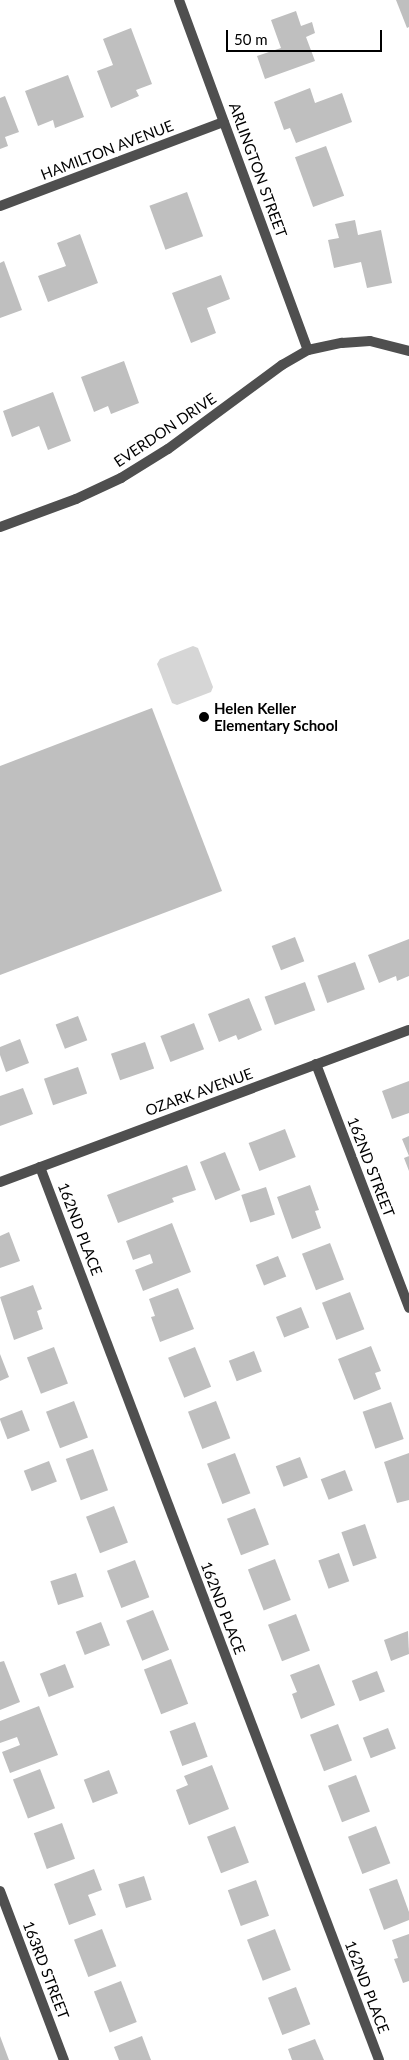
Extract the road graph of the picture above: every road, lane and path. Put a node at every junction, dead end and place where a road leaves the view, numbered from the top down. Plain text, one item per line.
1 (179, 0) edge
2 (224, 122) junction
3 (0, 206) edge
4 (308, 350) junction
5 (409, 351) edge
6 (0, 527) edge
7 (409, 1030) edge
8 (316, 1064) junction
9 (40, 1166) junction
10 (0, 1182) edge
11 (409, 1308) edge
12 (0, 1891) edge
13 (64, 2060) edge
14 (379, 2060) edge

1 - 2 street, ARLINGTON STREET
2 - 3 street, HAMILTON AVENUE
2 - 4 street, ARLINGTON STREET
4 - 5 street, EVERDON DRIVE
4 - 6 street, EVERDON DRIVE
7 - 8 street, OZARK AVENUE
8 - 9 street, OZARK AVENUE
8 - 11 street, 162ND STREET
9 - 10 street, OZARK AVENUE
9 - 14 street, 162ND PLACE
12 - 13 street, 163RD STREET

